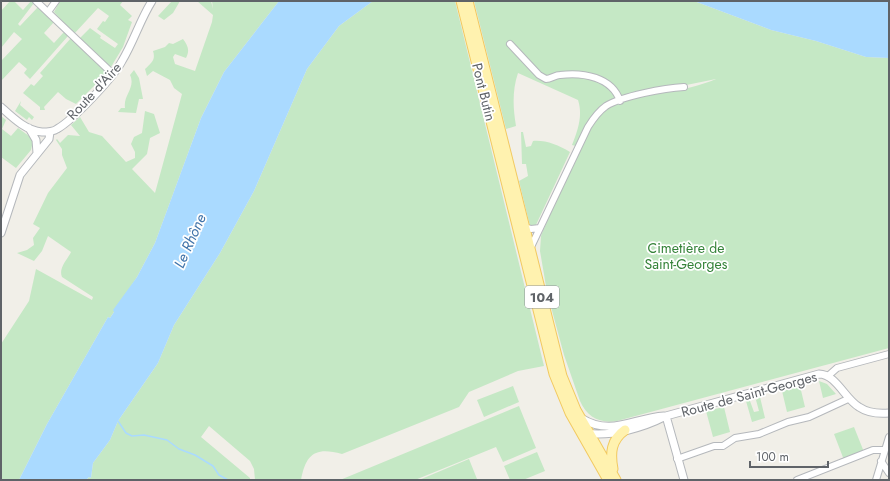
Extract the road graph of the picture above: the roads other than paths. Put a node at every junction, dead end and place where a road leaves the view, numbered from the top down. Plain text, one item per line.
1 (36, 1) edge
2 (56, 1) edge
3 (152, 1) edge
4 (461, 1) edge
5 (468, 1) edge
6 (48, 12) junction
7 (510, 44) dead end
8 (114, 74) junction
9 (684, 87) dead end
10 (620, 101) junction
11 (1, 107) edge
12 (29, 128) junction
13 (50, 132) junction
14 (37, 153) junction
15 (510, 183) junction
16 (525, 227) junction
17 (540, 228) junction
18 (1, 233) edge
19 (530, 249) junction
20 (889, 354) edge
21 (828, 376) junction
22 (848, 399) junction
23 (889, 413) edge
24 (666, 416) junction
25 (580, 418) junction
26 (625, 430) junction
27 (586, 433) junction
28 (889, 437) edge
29 (885, 450) junction
30 (677, 459) junction
31 (881, 461) junction
32 (889, 473) edge
33 (613, 479) edge
34 (684, 480) edge
35 (797, 480) edge
36 (876, 480) edge

1 - 6 street
2 - 6 street
3 - 8 street, Route d'Aïre
4 - 15 main road, Pont Butin / 104
5 - 15 main road, Pont Butin / 104
6 - 8 street
7 - 10 street
8 - 13 street, Route d'Aïre
9 - 10 street
10 - 17 street
11 - 12 street
12 - 13 street
12 - 14 street
13 - 14 street
14 - 18 street
15 - 16 main road, 104
15 - 27 main road, 104
16 - 17 street
16 - 19 main road, 104
17 - 19 street
19 - 25 main road, 104
20 - 21 street
21 - 22 street, Route de Saint-Georges
21 - 24 street, Route de Saint-Georges
22 - 23 street, Route de Saint-Georges
22 - 30 street
24 - 25 street, Route de Saint-Georges
24 - 26 street, Route de Saint-Georges
24 - 30 street
25 - 27 main road, 104
26 - 27 street, Route de Saint-Georges
26 - 33 main road
27 - 33 main road, 104
28 - 29 street
29 - 31 street
29 - 35 street
30 - 34 street
31 - 32 street
31 - 36 street

